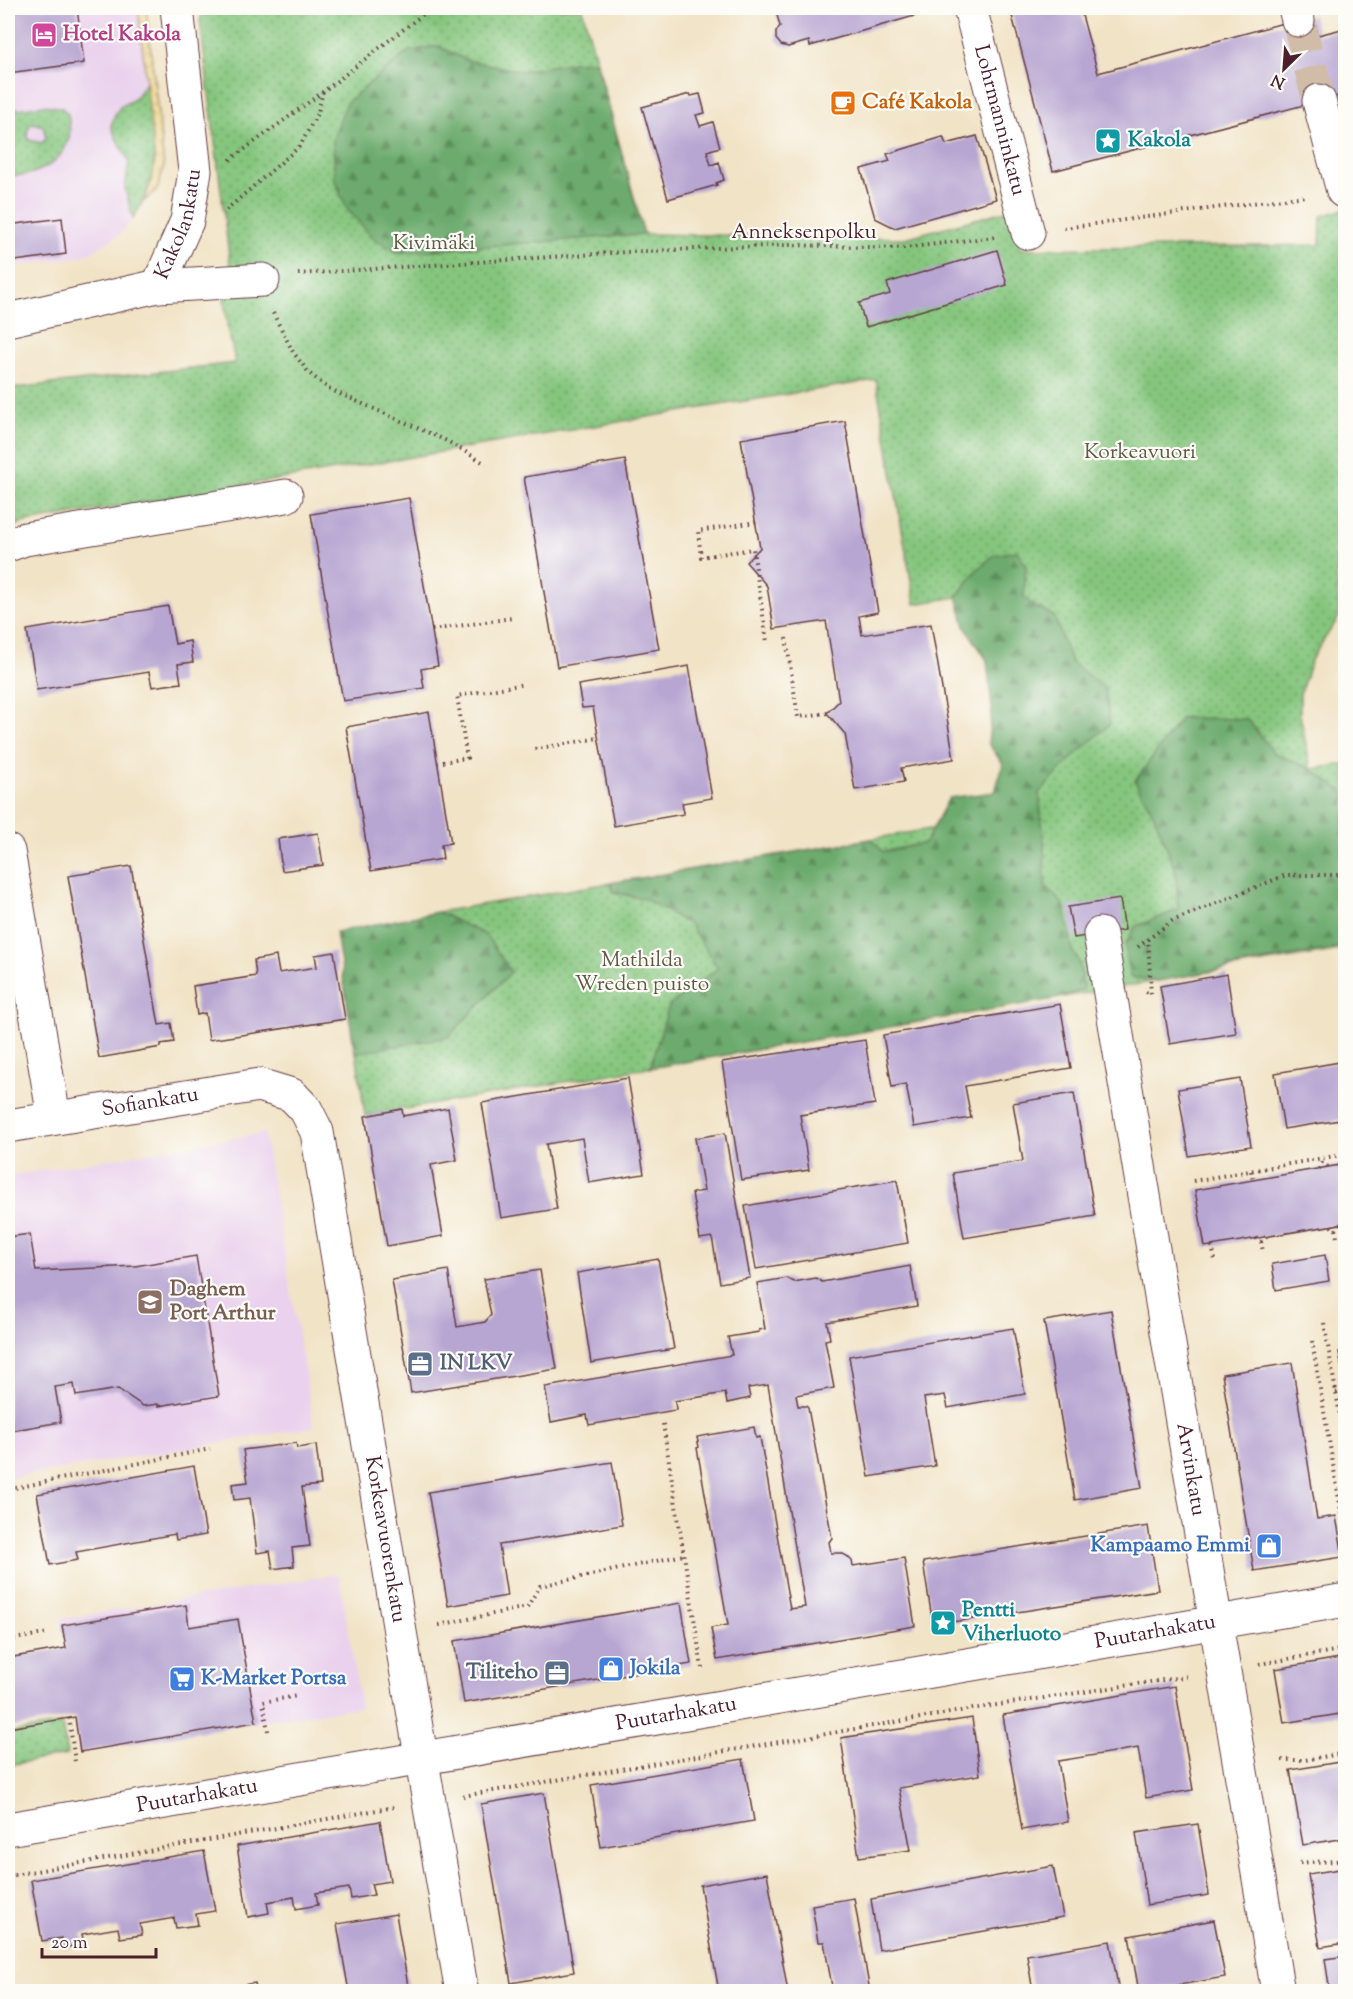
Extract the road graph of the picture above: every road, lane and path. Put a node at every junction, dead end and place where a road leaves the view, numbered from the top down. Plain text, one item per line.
1 (177, 8) edge
2 (430, 8) edge
3 (970, 8) edge
4 (324, 91) junction
5 (1319, 100) tunnel mouth
6 (228, 162) dead end
7 (1343, 191) joint
8 (187, 221) junction
9 (1028, 233) junction
10 (262, 280) junction
11 (158, 286) junction
12 (8, 320) edge
13 (486, 464) dead end
14 (285, 496) dead end
15 (756, 522) dead end
16 (8, 545) edge
17 (513, 618) dead end
18 (432, 630) dead end
19 (786, 638) dead end
20 (767, 642) dead end
21 (524, 684) dead end
22 (827, 712) dead end
23 (599, 738) dead end
24 (535, 749) dead end
25 (437, 763) dead end
26 (8, 851) edge
27 (1346, 875) edge
28 (1100, 934) dead end
29 (1148, 940) junction
30 (1135, 949) dead end
31 (1144, 991) dead end
32 (292, 1095) joint
33 (54, 1117) junction
34 (8, 1126) edge
35 (1346, 1154) edge
36 (1322, 1160) junction
37 (1328, 1167) dead end
38 (1319, 1169) dead end
39 (1251, 1171) junction
40 (1253, 1180) dead end
41 (1193, 1181) dead end
42 (1339, 1224) dead end
43 (1331, 1226) dead end
44 (1335, 1230) junction
45 (1267, 1236) dead end
46 (1256, 1238) dead end
47 (1337, 1239) dead end
48 (1262, 1242) junction
49 (1212, 1246) dead end
50 (1263, 1252) dead end
51 (1215, 1260) dead end
52 (1324, 1323) dead end
53 (1312, 1341) dead end
54 (1346, 1391) edge
55 (1336, 1393) junction
56 (663, 1424) dead end
57 (210, 1449) dead end
58 (1346, 1450) edge
59 (8, 1495) edge
60 (1346, 1540) edge
61 (684, 1555) junction
62 (1346, 1600) edge
63 (1216, 1621) junction
64 (439, 1624) dead end
65 (49, 1633) dead end
66 (8, 1640) edge
67 (1346, 1649) edge
68 (1259, 1665) dead end
69 (702, 1668) dead end
70 (1190, 1676) dead end
71 (297, 1695) dead end
72 (69, 1718) dead end
73 (268, 1731) dead end
74 (1346, 1753) edge
75 (422, 1758) junction
76 (1282, 1760) dead end
77 (75, 1762) dead end
78 (473, 1794) dead end
79 (395, 1807) dead end
80 (8, 1829) edge
81 (1346, 1860) edge
82 (1300, 1863) dead end
83 (8, 1876) edge
84 (8, 1912) edge
85 (8, 1919) edge
86 (462, 1992) edge
87 (1278, 1992) edge

1 - 8 street, Kakolankatu
2 - 4 path
3 - 9 street, Lohrmanninkatu
4 - 6 path
4 - 8 path
5 - 7 street
7 - 9 path, Anneksenpolku
8 - 11 street, Kakolankatu
9 - 10 path, Anneksenpolku
10 - 11 street
10 - 13 path
11 - 12 street, Kakolankatu
14 - 16 street
15 - 20 path
17 - 18 path
19 - 22 path
21 - 25 path
23 - 24 path
26 - 33 street
27 - 29 path
28 - 63 street, Arvinkatu
29 - 30 path
29 - 31 path
32 - 33 street, Sofiankatu
32 - 75 street, Korkeavuorenkatu
33 - 34 street, Sofiankatu
35 - 36 path
36 - 37 path
36 - 38 path
36 - 39 path
39 - 40 path
39 - 41 path
42 - 44 path
43 - 44 path
44 - 47 path
45 - 48 path
46 - 48 path
48 - 50 path
49 - 51 path
52 - 55 path
53 - 60 path
54 - 55 path
55 - 58 path
56 - 61 path
57 - 59 path
61 - 64 path
61 - 69 path
62 - 63 street, Puutarhakatu
63 - 75 street, Puutarhakatu
63 - 87 street, Arvinkatu
65 - 66 path
67 - 68 path
70 - 78 path
71 - 73 path
72 - 77 path
74 - 76 path
75 - 80 street, Puutarhakatu
75 - 86 street, Korkeavuorenkatu
79 - 83 path
81 - 82 path
84 - 85 path

